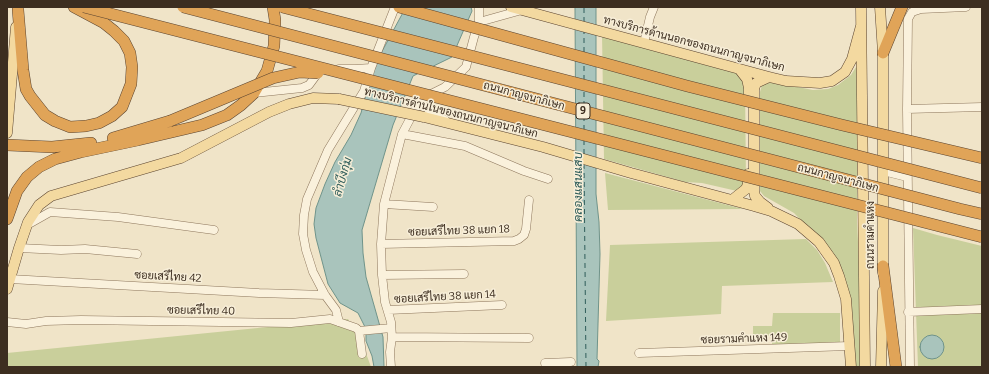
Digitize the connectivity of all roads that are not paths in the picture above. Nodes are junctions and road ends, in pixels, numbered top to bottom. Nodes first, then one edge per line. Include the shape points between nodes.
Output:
1 (74, 7) edge
2 (84, 7) edge
3 (183, 7) edge
4 (273, 7) edge
5 (282, 7) edge
6 (395, 7) edge
7 (399, 7) edge
8 (479, 7) edge
9 (511, 7) edge
10 (654, 7) edge
11 (861, 7) edge
12 (880, 7) edge
13 (902, 7) edge
14 (966, 7) edge
15 (18, 8) edge
16 (522, 10) junction
17 (479, 22) junction
18 (861, 26) junction
19 (644, 43) junction
20 (883, 53) junction
21 (371, 68) junction
22 (740, 70) junction
23 (769, 78) junction
24 (360, 79) junction
25 (254, 93) junction
26 (418, 104) junction
27 (982, 107) edge
28 (907, 109) junction
29 (452, 124) junction
30 (7, 133) edge
31 (402, 134) junction
32 (111, 139) junction
33 (7, 146) edge
34 (81, 152) junction
35 (982, 158) edge
36 (883, 170) junction
37 (907, 177) junction
38 (548, 179) dead end
39 (982, 188) edge
40 (529, 200) dead end
41 (732, 200) junction
42 (384, 204) junction
43 (433, 207) dead end
44 (771, 211) junction
45 (982, 214) edge
46 (7, 219) edge
47 (27, 225) junction
48 (214, 230) dead end
49 (982, 237) edge
50 (381, 244) junction
51 (19, 248) junction
52 (137, 254) dead end
53 (883, 266) junction
54 (464, 274) dead end
55 (382, 275) junction
56 (9, 284) edge
57 (325, 295) junction
58 (502, 305) dead end
59 (982, 308) edge
60 (388, 310) junction
61 (908, 312) junction
62 (7, 322) edge
63 (339, 322) junction
64 (361, 331) junction
65 (389, 331) junction
66 (529, 338) dead end
67 (849, 346) junction
68 (639, 353) dead end
69 (362, 354) dead end
70 (572, 362) dead end
71 (545, 363) dead end
72 (391, 367) edge
73 (851, 367) edge
74 (864, 367) edge
75 (881, 367) edge
76 (896, 367) edge
77 (910, 367) edge

1 - 15 highway via 104,23 124,41 130,53 132,67 131,84 122,107 99,123 70,127 45,114 26,89
2 - 24 highway, bridge
3 - 45 highway, ถนนกาญจนาภิเษก / 9, bridge
4 - 25 highway via 274,46 267,71
5 - 39 highway, 9, bridge
6 - 21 street
7 - 35 highway, bridge via 687,86
8 - 17 street
9 - 16 main road, ทางบริการด้านนอกของถนนกาญจนาภิเษก
10 - 19 street
11 - 18 main road, ถนนรามคำแหง
12 - 20 main road, ถนนรามคำแหง
13 - 20 highway
14 - 28 street via 921,9 912,12 908,19
15 - 30 main road
16 - 17 street
16 - 19 main road, ทางบริการด้านนอกของถนนกาญจนาภิเษก
17 - 26 street via 466,67 445,87 430,94
18 - 23 main road, ทางบริการด้านนอกของถนนกาญจนาภิเษก via 852,59 845,72 832,80 820,84
18 - 74 main road, ถนนรามคำแหง
19 - 22 main road, ทางบริการด้านนอกของถนนกาญจนาภิเษก
20 - 36 main road, ถนนรามคำแหง
21 - 25 street via 328,67 321,69 309,85 302,88
21 - 57 street via 364,91 328,150 307,199 303,234 313,272
22 - 23 main road, ทางบริการด้านนอกของถนนกาญจนาภิเษก
22 - 41 main road via 747,79 749,88 748,184 746,189
23 - 44 main road via 756,83 754,89 754,191 760,202
24 - 32 highway, bridge via 300,72 273,78 170,121
24 - 49 highway, bridge
25 - 34 highway via 227,115 202,125
26 - 29 street
26 - 31 street
27 - 28 street
28 - 37 street
29 - 41 main road, ทางบริการด้านในของถนนกาญจนาภิเษก
29 - 47 main road, ทางบริการด้านในของถนนกาญจนาภิเษก, bridge via 339,99 312,98 269,112 182,158 56,194 39,205
31 - 38 street via 465,146
31 - 42 street
32 - 33 highway via 52,147
32 - 34 highway
34 - 46 highway via 55,159 39,167 18,191
36 - 37 street
36 - 53 main road, ถนนรามคำแหง
37 - 61 street
40 - 50 street, ซอยเสรีไทย 38 แยก 18 via 524,235 514,241
41 - 44 main road, ทางบริการด้านในของถนนกาญจนาภิเษก
42 - 43 street
42 - 50 street
44 - 67 main road, ทางบริการด้านในของถนนกาญจนาภิเษก via 798,224 819,242 834,263 846,299
47 - 48 street via 50,212 118,217
47 - 51 main road, ทางบริการด้านในของถนนกาญจนาภิเษก
50 - 55 street
51 - 52 street via 85,249
51 - 56 main road, ทางบริการด้านในของถนนกาญจนาภิเษก
53 - 75 main road, ถนนรามคำแหง
53 - 76 highway
54 - 55 street
55 - 60 street
56 - 57 street, ซอยเสรีไทย 42
57 - 63 street via 336,310
58 - 60 street, ซอยเสรีไทย 38 แยก 14
59 - 61 street
60 - 65 street
61 - 77 street
62 - 63 street, ซอยเสรีไทย 40 via 26,324 81,320 291,324 330,319
63 - 64 street, ซอยเสรีไทย 40
64 - 65 street, ซอยเสรีไทย 40
64 - 69 street
65 - 66 street, ซอยเสรีไทย 40
65 - 72 street
67 - 68 street, ซอยรามคำแหง 149
67 - 73 main road, ทางบริการด้านในของถนนกาญจนาภิเษก
70 - 71 street

